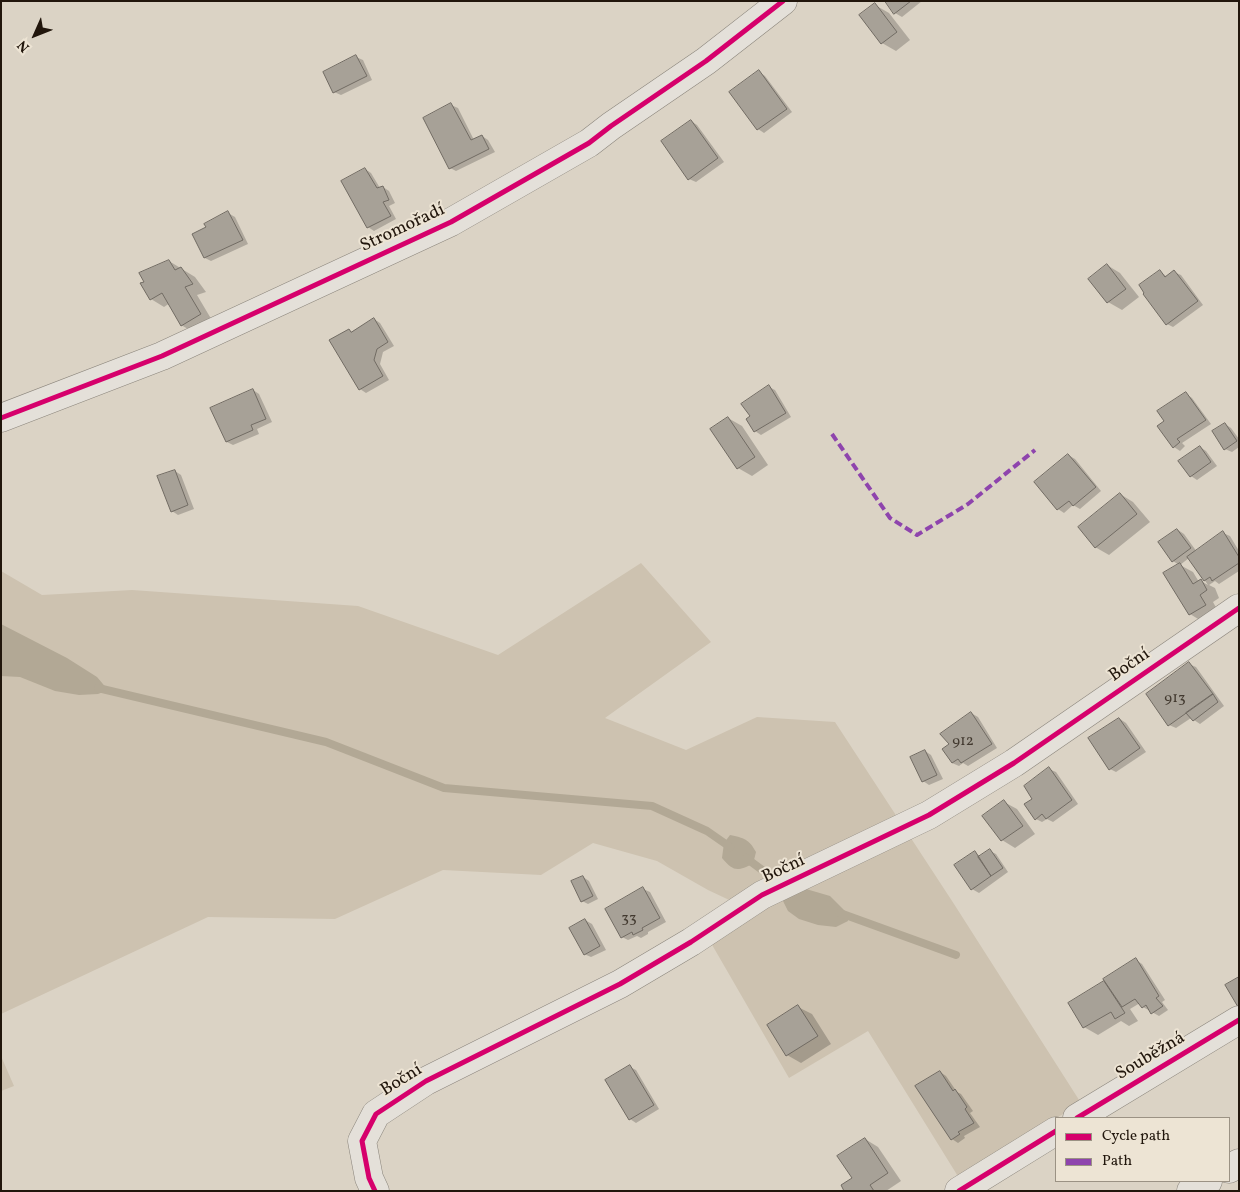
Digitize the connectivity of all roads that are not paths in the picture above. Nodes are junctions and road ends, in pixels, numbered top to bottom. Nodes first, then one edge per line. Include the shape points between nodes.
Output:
1 (782, 1) edge
2 (1, 418) edge
3 (1239, 608) edge
4 (1239, 1020) edge
5 (1079, 1117) edge
6 (1055, 1132) edge
7 (1206, 1182) edge
8 (375, 1191) edge
9 (959, 1191) edge
10 (1191, 1191) edge

1 - 2 street, Stromořadí via 706,61 588,143 451,222 162,356
3 - 8 street, Boční via 1014,763 929,815 762,895 620,984 426,1081 376,1114 362,1141 369,1178
4 - 5 street, Souběžná
6 - 9 street
7 - 10 street

